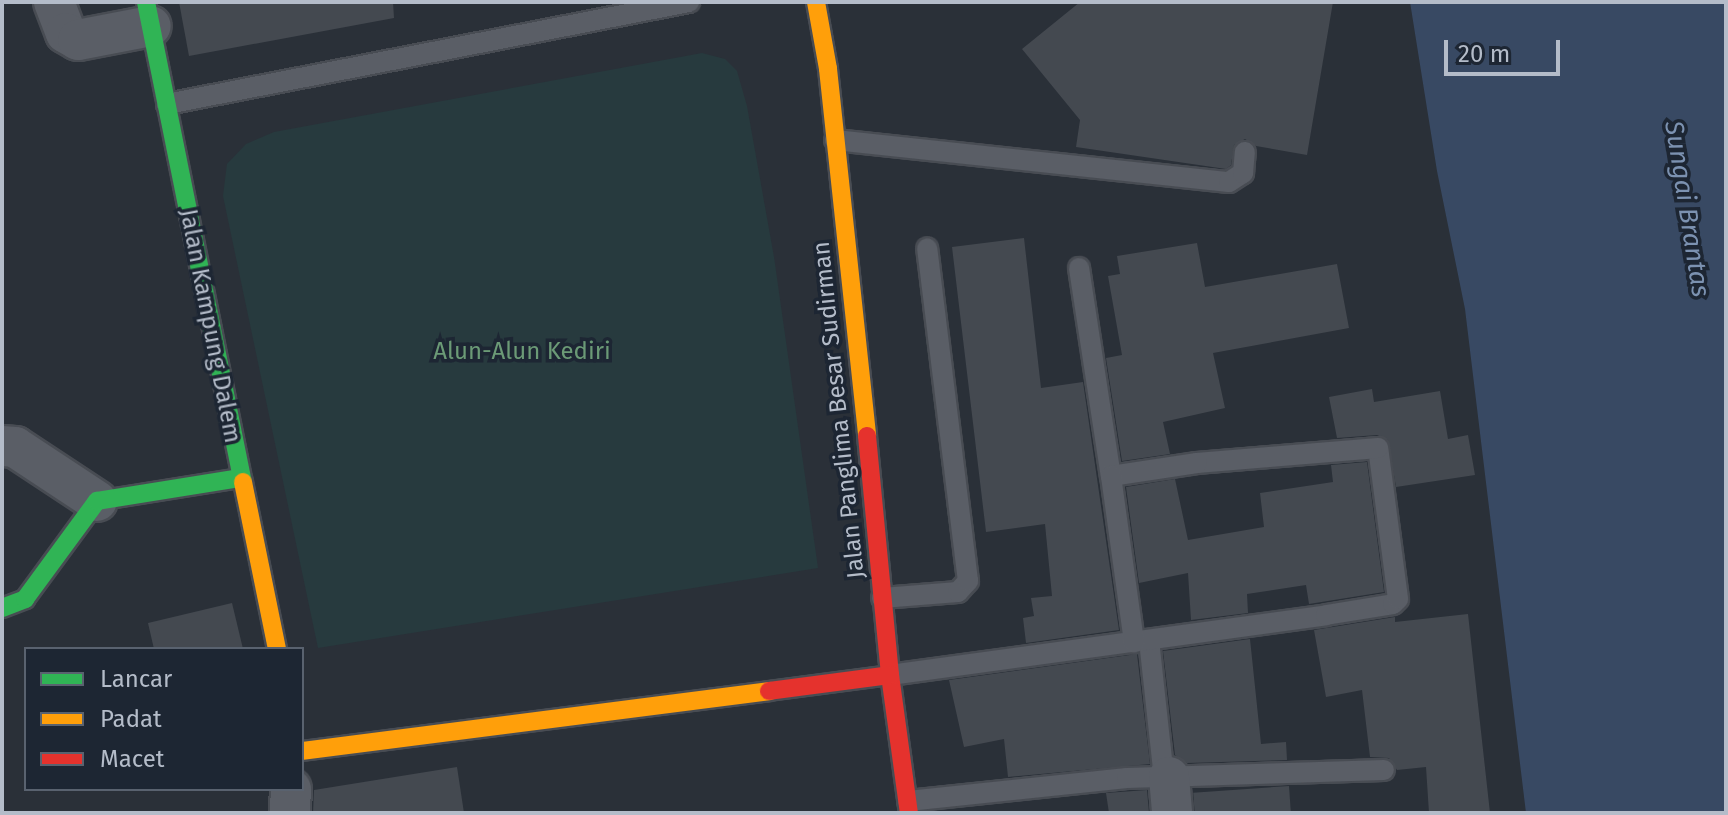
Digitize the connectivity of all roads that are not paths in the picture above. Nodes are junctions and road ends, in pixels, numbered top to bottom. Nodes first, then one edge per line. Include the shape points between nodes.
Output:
1 (54, 2) edge
2 (689, 2) edge
3 (816, 2) edge
4 (149, 14) edge
5 (167, 104) junction
6 (834, 140) junction
7 (1245, 152) dead end
8 (927, 249) dead end
9 (1079, 268) dead end
10 (2, 446) edge
11 (1111, 476) junction
12 (241, 478) junction
13 (97, 501) junction
14 (882, 598) junction
15 (2, 608) edge
16 (1141, 641) junction
17 (277, 647) edge
18 (890, 675) junction
19 (304, 751) edge
20 (1384, 770) dead end
21 (1168, 789) edge
22 (291, 791) edge
23 (908, 807) edge
24 (290, 813) edge

1 - 4 street via 66,33 78,40
2 - 5 lane
3 - 6 street, Jalan Panglima Besar Sudirman
4 - 5 street, Jalan Kampung Dalem
5 - 12 street, Jalan Kampung Dalem
6 - 7 lane via 1229,182 1243,173
6 - 14 street, Jalan Panglima Besar Sudirman
8 - 14 lane via 968,581 958,592
9 - 11 lane
10 - 13 street via 15,447
11 - 16 lane
11 - 16 lane via 1197,463 1374,447 1379,451 1396,603
12 - 13 street
12 - 17 street, Jalan Kampung Dalem
13 - 15 street via 25,599
14 - 18 street, Jalan Panglima Besar Sudirman
16 - 18 lane
16 - 21 lane
18 - 19 street
18 - 23 street, Jalan Panglima Besar Sudirman
20 - 21 lane
21 - 23 lane
22 - 24 street

